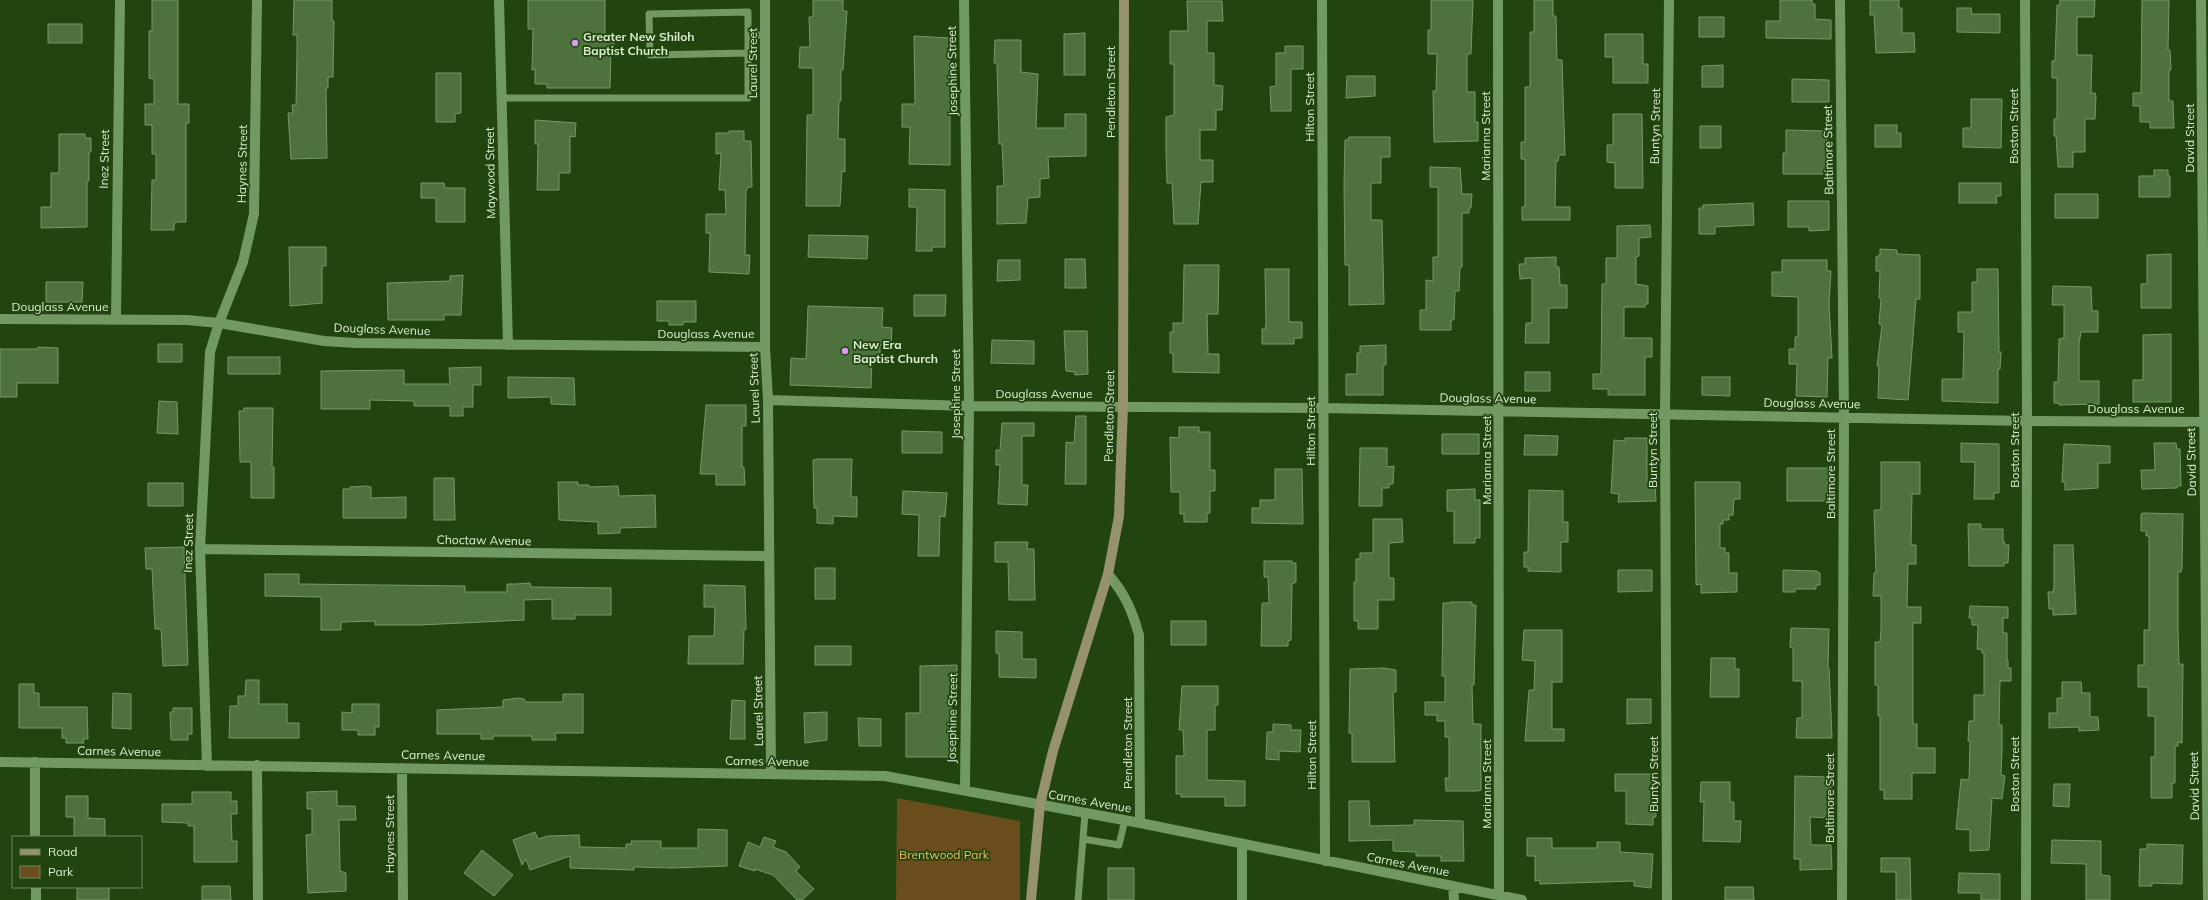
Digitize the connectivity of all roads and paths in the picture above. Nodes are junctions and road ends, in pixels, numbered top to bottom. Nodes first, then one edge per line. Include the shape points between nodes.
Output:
1 (120, 0) edge
2 (257, 0) edge
3 (499, 0) edge
4 (765, 0) edge
5 (964, 0) edge
6 (1124, 0) edge
7 (1322, 0) edge
8 (1498, 0) edge
9 (1669, 0) edge
10 (1840, 0) edge
11 (2025, 0) edge
12 (2201, 0) edge
13 (748, 35) junction
14 (765, 35) junction
15 (748, 53) junction
16 (502, 98) junction
17 (0, 318) edge
18 (116, 319) junction
19 (219, 323) junction
20 (508, 345) junction
21 (765, 347) junction
22 (768, 400) junction
23 (969, 406) junction
24 (1123, 406) junction
25 (1323, 408) junction
26 (1499, 412) junction
27 (1665, 413) junction
28 (1844, 417) junction
29 (2028, 421) junction
30 (2206, 422) edge
31 (200, 549) junction
32 (768, 556) junction
33 (1108, 574) junction
34 (0, 762) edge
35 (35, 762) junction
36 (256, 765) junction
37 (207, 766) junction
38 (402, 768) junction
39 (771, 774) junction
40 (965, 789) junction
41 (1040, 805) junction
42 (1085, 813) junction
43 (1125, 820) junction
44 (1140, 823) junction
45 (35, 836) edge
46 (1083, 839) junction
47 (1242, 845) junction
48 (1325, 861) junction
49 (1454, 886) junction
50 (36, 888) edge
51 (1499, 896) junction
52 (36, 900) edge
53 (258, 900) edge
54 (403, 900) edge
55 (1032, 900) edge
56 (1078, 900) edge
57 (1242, 900) edge
58 (1454, 900) edge
59 (1522, 900) edge
60 (1667, 900) edge
61 (1842, 900) edge
62 (2026, 900) edge
63 (2208, 900) edge

1 - 18 street, Inez Street
2 - 19 street, Haynes Street via 254,214 243,262
3 - 16 street, Maywood Street
4 - 14 street, Laurel Street
5 - 23 street, Josephine Street
6 - 24 main road, Pendleton Street
7 - 25 street, Hilton Street
8 - 26 street, Marianna Street
9 - 27 street, Buntyn Street
10 - 28 street, Baltimore Street
11 - 29 street, Boston Street
12 - 30 street, David Street
13 - 14 lane
13 - 15 lane
13 - 15 lane via 748,12 649,14 650,55
14 - 21 street, Laurel Street
15 - 16 lane via 748,98
16 - 20 street, Maywood Street
17 - 18 street, Douglass Avenue
18 - 19 street, Douglass Avenue
19 - 20 street, Douglass Avenue via 324,341
19 - 31 street, Inez Street via 210,352
20 - 21 street, Douglass Avenue
21 - 22 street, Laurel Street
22 - 23 street, Douglass Avenue
22 - 32 street, Laurel Street
23 - 24 street, Douglass Avenue
23 - 40 street, Josephine Street
24 - 25 street, Douglass Avenue
24 - 33 main road, Pendleton Street via 1119,516
25 - 26 street, Douglass Avenue
25 - 48 street, Hilton Street
26 - 27 street, Douglass Avenue
26 - 51 street, Marianna Street
27 - 28 street, Douglass Avenue
27 - 60 street, Buntyn Street
28 - 29 street, Douglass Avenue
28 - 61 street, Baltimore Street
29 - 30 street, Douglass Avenue
29 - 62 street, Boston Street
30 - 63 street, David Street
31 - 32 street, Choctaw Avenue
31 - 37 street, Inez Street
32 - 39 street, Laurel Street
33 - 41 main road via 1053,751
33 - 44 street, Pendleton Street via 1130,606 1139,635
34 - 35 street, Carnes Avenue
35 - 37 street, Carnes Avenue
35 - 45 street
36 - 37 street, Carnes Avenue
36 - 38 street, Carnes Avenue
36 - 53 street
38 - 39 street, Carnes Avenue
38 - 54 street, Haynes Street
39 - 40 street, Carnes Avenue via 885,776
40 - 41 street, Carnes Avenue
41 - 42 street, Carnes Avenue
41 - 55 main road
42 - 43 street, Carnes Avenue
42 - 46 lane
43 - 44 street, Carnes Avenue
43 - 46 lane via 1119,845
44 - 47 street, Carnes Avenue
46 - 56 lane
47 - 48 street, Carnes Avenue
47 - 57 street
48 - 49 street, Carnes Avenue
49 - 51 street, Carnes Avenue
49 - 58 street
50 - 52 street
51 - 59 street, Carnes Avenue

